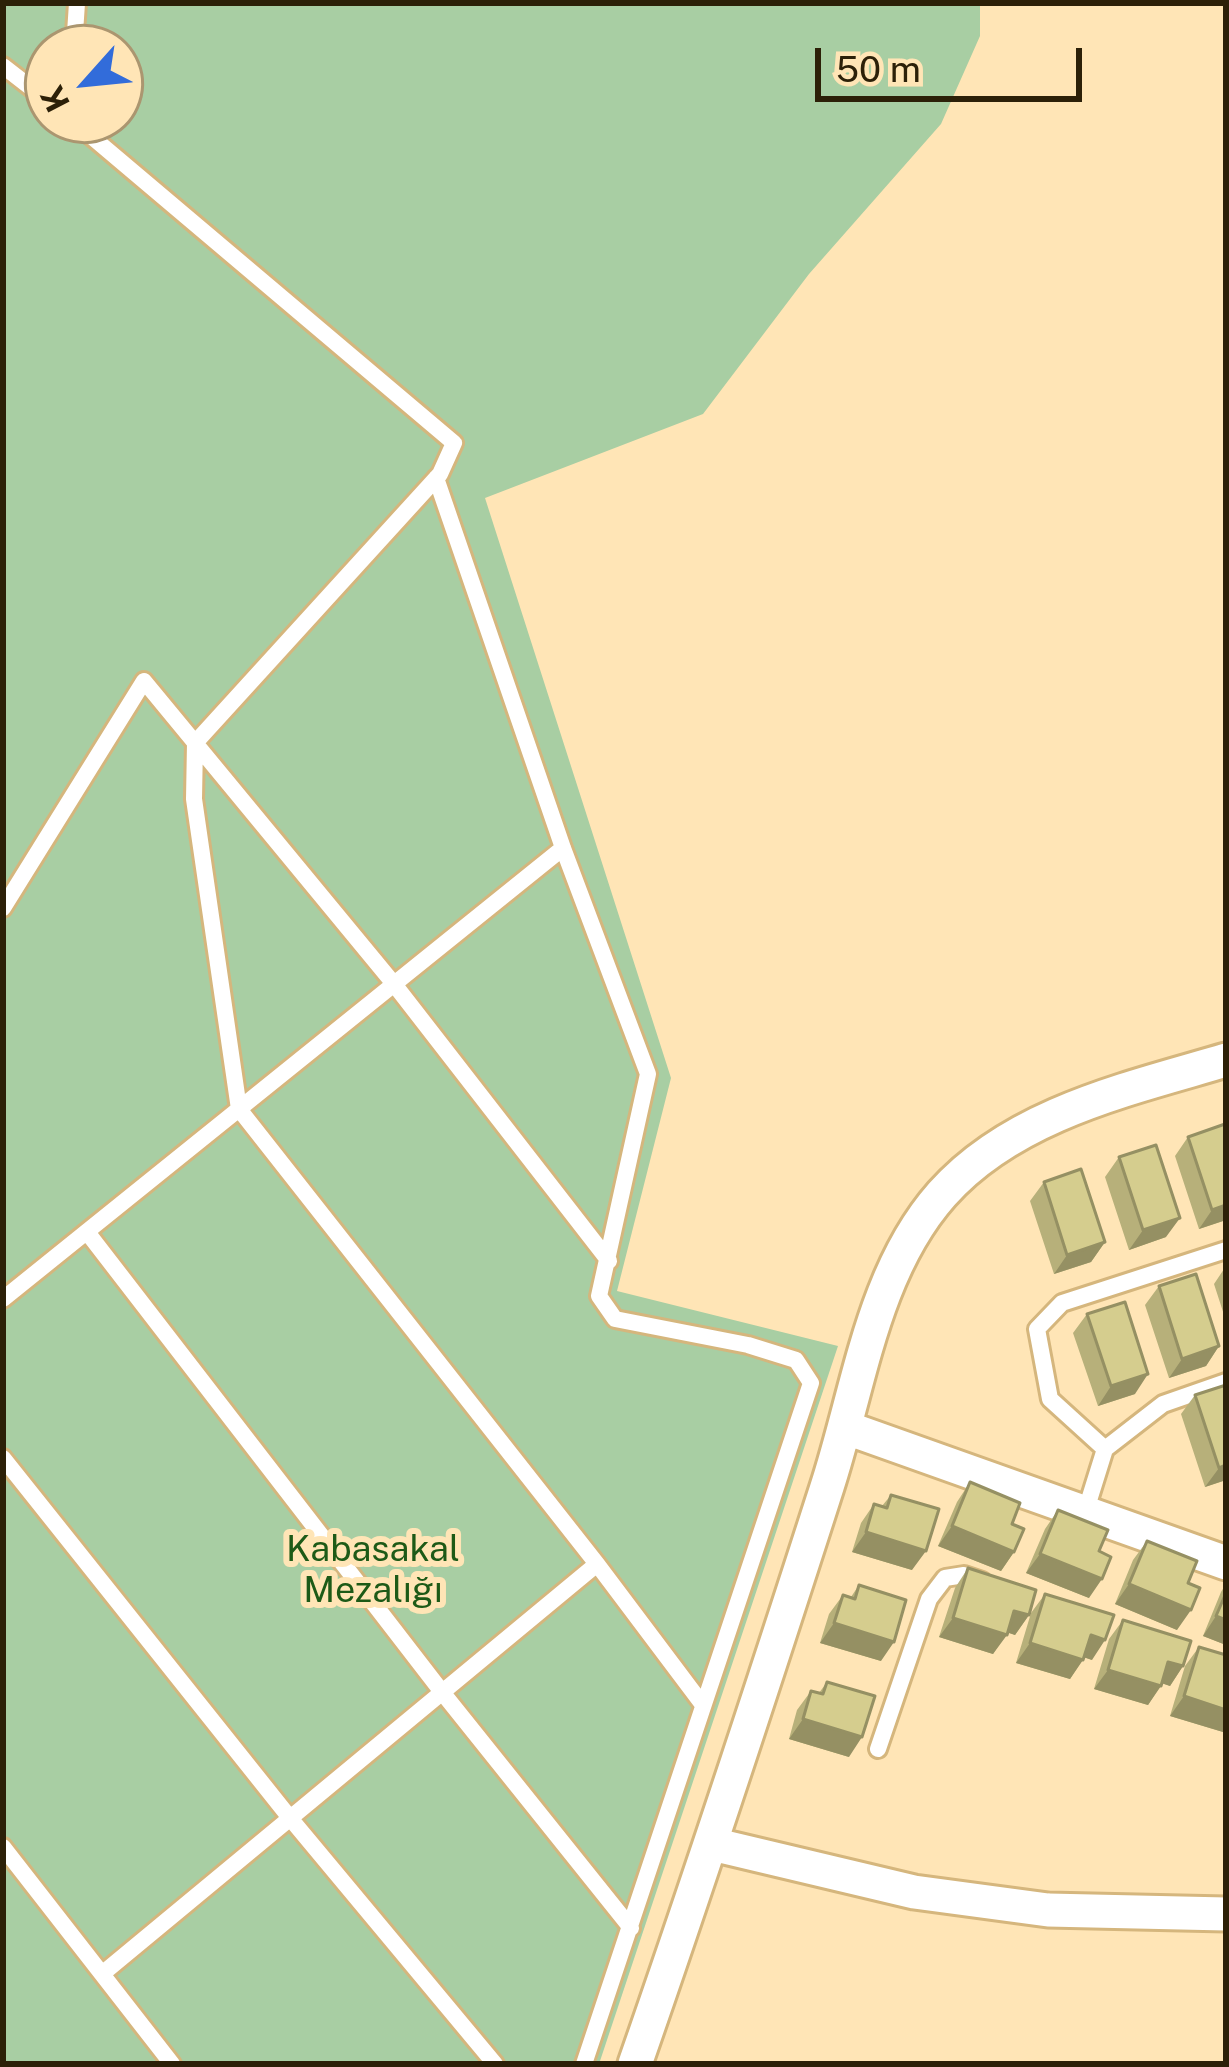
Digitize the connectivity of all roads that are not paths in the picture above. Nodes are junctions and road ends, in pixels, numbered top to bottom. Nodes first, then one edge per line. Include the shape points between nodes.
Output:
1 (100, 144) edge
2 (436, 478) junction
3 (195, 743) junction
4 (563, 848) junction
5 (6, 896) edge
6 (394, 984) junction
7 (1226, 1060) edge
8 (239, 1109) junction
9 (87, 1232) junction
10 (1226, 1250) edge
11 (609, 1261) junction
12 (3, 1299) edge
13 (1226, 1382) edge
14 (847, 1428) junction
15 (1105, 1449) junction
16 (3, 1458) edge
17 (1085, 1513) junction
18 (1226, 1563) edge
19 (597, 1564) junction
20 (1003, 1588) edge
21 (442, 1692) junction
22 (703, 1705) junction
23 (878, 1749) dead end
24 (290, 1819) junction
25 (712, 1844) junction
26 (3, 1847) edge
27 (1226, 1914) edge
28 (631, 1928) junction
29 (102, 1974) junction
30 (172, 2064) edge
31 (495, 2064) edge
32 (584, 2064) edge
33 (635, 2064) edge

1 - 2 lane via 454,443
2 - 3 lane
2 - 4 lane
3 - 5 lane via 144,681
3 - 6 lane
3 - 8 lane via 194,799
4 - 6 lane
4 - 11 lane via 648,1074
6 - 8 lane
6 - 11 lane
7 - 14 street via 1091,1100 994,1149 942,1194 889,1277
8 - 9 lane
8 - 19 lane
9 - 12 lane
9 - 21 lane
10 - 15 lane via 1062,1303 1037,1330 1050,1399
11 - 22 lane via 599,1296 614,1319 796,1360 811,1383
13 - 15 lane via 1162,1404
14 - 17 street
14 - 25 street
15 - 17 lane
16 - 24 lane
17 - 18 street
19 - 21 lane
19 - 22 lane
20 - 23 lane via 964,1575 945,1578 929,1599
21 - 24 lane
21 - 28 lane
22 - 28 lane
24 - 29 lane
24 - 31 lane
25 - 27 street via 914,1892 1048,1910
25 - 33 street
26 - 29 lane
28 - 32 lane
29 - 30 lane

